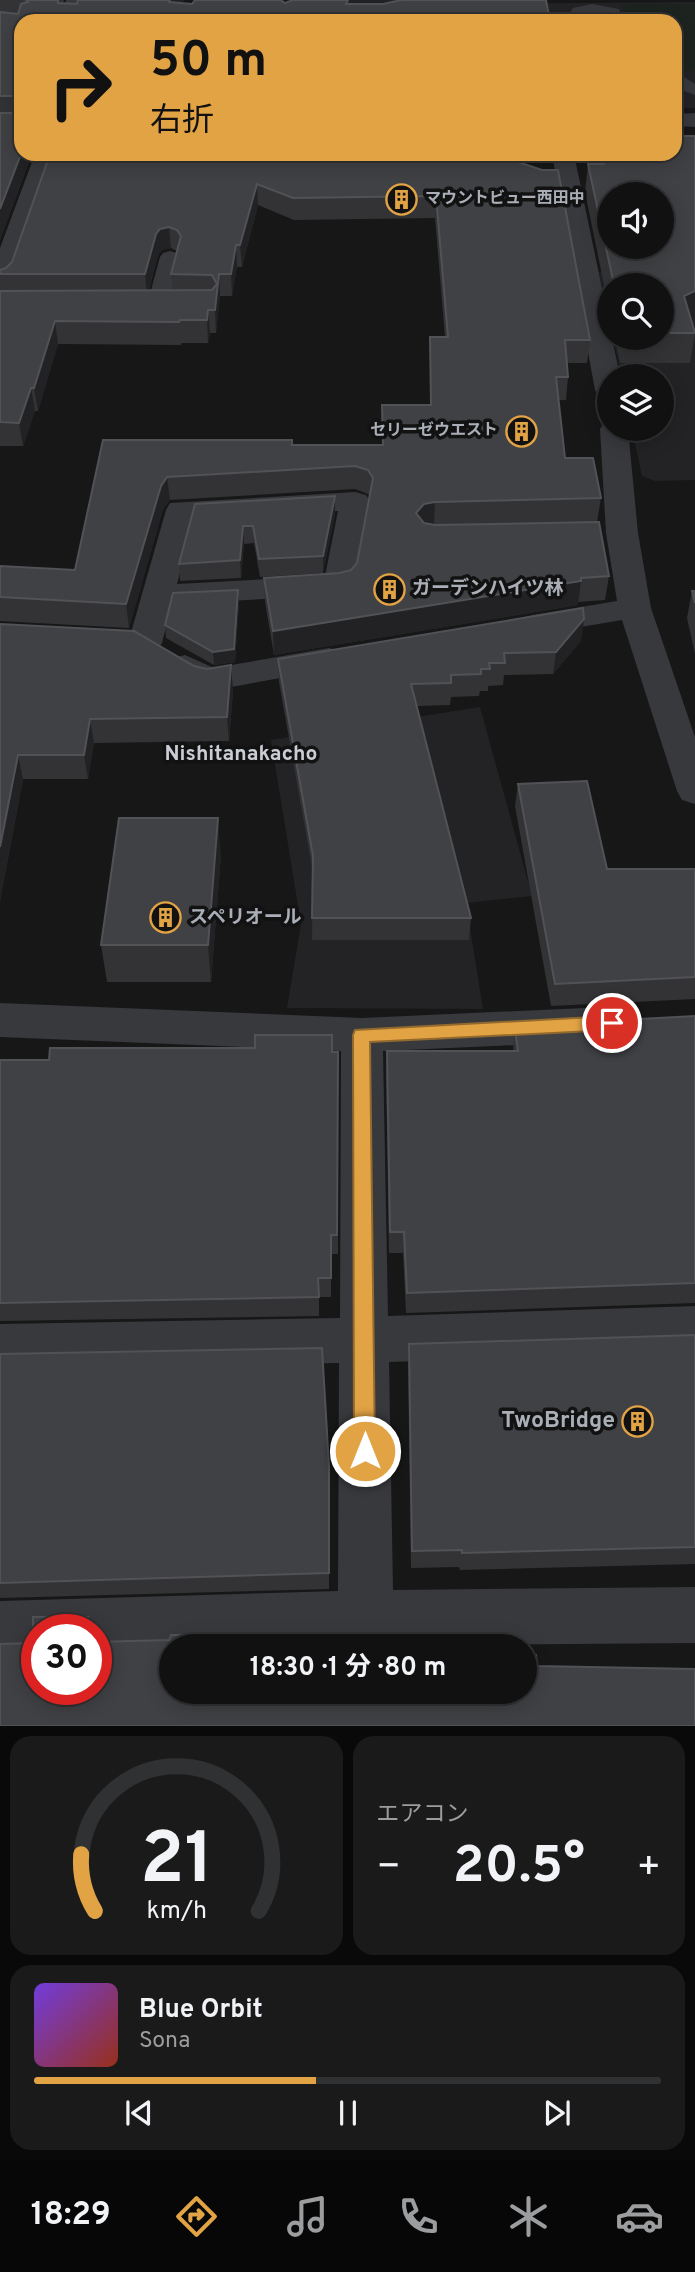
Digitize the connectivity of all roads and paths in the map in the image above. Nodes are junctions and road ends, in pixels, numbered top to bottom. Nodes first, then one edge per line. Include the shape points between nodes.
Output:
1 (579, 11) edge
2 (613, 14) edge
3 (44, 161) edge
4 (564, 161) edge
5 (170, 257) dead end
6 (0, 283) edge
7 (132, 305) edge
8 (158, 305) junction
9 (182, 305) edge
10 (604, 364) edge
11 (613, 441) edge
12 (158, 595) junction
13 (635, 608) junction
14 (498, 631) edge
15 (360, 654) edge
16 (695, 791) edge
17 (0, 1020) edge
18 (626, 1023) edge
19 (362, 1035) junction
20 (695, 1329) edge
21 (364, 1340) junction
22 (0, 1347) edge
23 (695, 1615) edge
24 (366, 1618) junction
25 (0, 1629) edge

1 - 2 lane via 607,9
3 - 6 street
4 - 10 street
5 - 8 lane
7 - 8 lane
8 - 9 lane
11 - 13 street via 608,533
12 - 12 street via 339,585 355,501 181,510
12 - 15 street via 132,643 209,680
13 - 14 street
13 - 16 street
17 - 19 street
18 - 19 street
19 - 21 street
20 - 21 street
21 - 22 street
21 - 24 street
23 - 24 street
24 - 25 street

